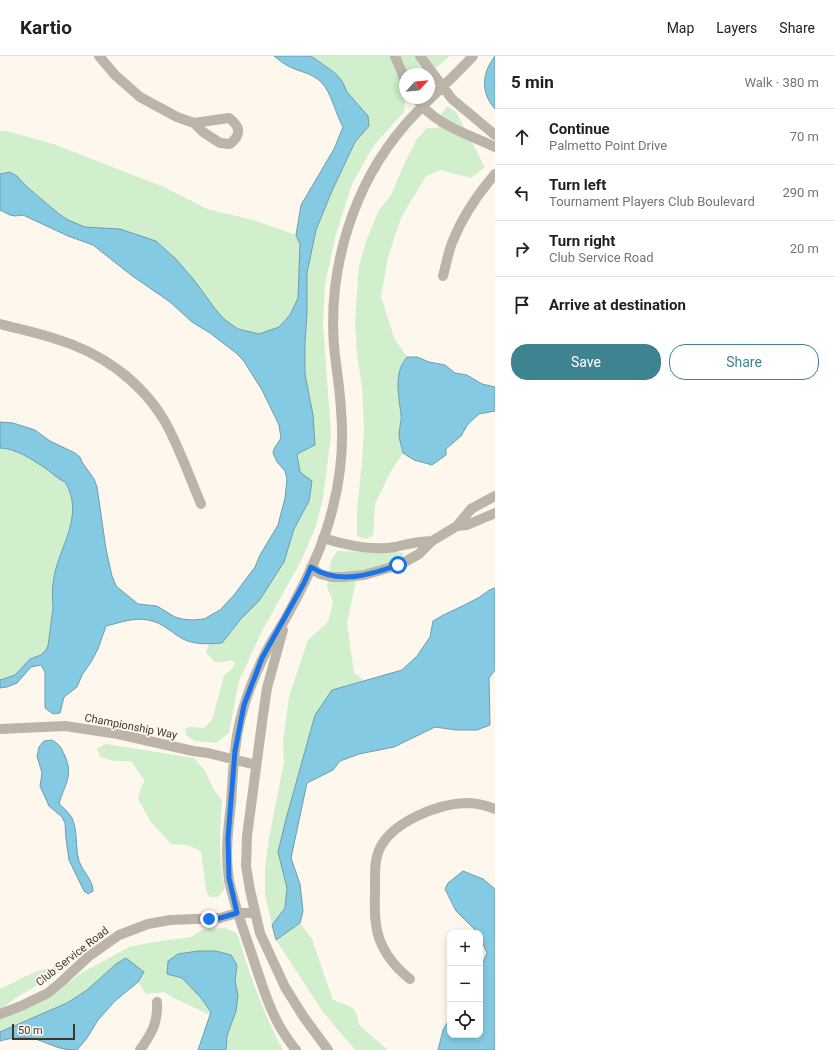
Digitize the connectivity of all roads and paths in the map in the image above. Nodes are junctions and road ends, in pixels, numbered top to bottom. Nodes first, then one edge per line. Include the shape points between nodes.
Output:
1 (98, 56) edge
2 (395, 56) edge
3 (420, 56) edge
4 (473, 56) edge
5 (400, 68) edge
6 (444, 86) junction
7 (420, 104) edge
8 (422, 107) junction
9 (194, 123) dead end
10 (495, 135) edge
11 (495, 147) edge
12 (495, 174) edge
13 (443, 276) dead end
14 (0, 324) edge
15 (495, 496) edge
16 (201, 504) dead end
17 (495, 514) edge
18 (457, 526) junction
19 (323, 538) junction
20 (432, 541) junction
21 (311, 567) junction
22 (287, 614) junction
23 (0, 729) edge
24 (235, 759) junction
25 (256, 765) junction
26 (495, 809) edge
27 (237, 913) junction
28 (255, 914) junction
29 (410, 979) dead end
30 (157, 1002) dead end
31 (0, 1014) edge
32 (322, 1048) edge
33 (140, 1050) edge
34 (296, 1050) edge

1 - 9 street via 140,97
2 - 5 street
3 - 6 street
4 - 6 street
6 - 8 street
6 - 10 street via 452,99
7 - 8 street
8 - 11 street via 449,126
8 - 19 street via 393,141 367,181 341,252 333,319 342,410 341,461 333,508
12 - 13 street via 462,220
14 - 16 street via 72,344 105,361 138,386 152,402 174,439
15 - 18 street via 471,510
17 - 18 street via 467,525
18 - 20 street
19 - 20 street via 349,546 383,548
19 - 21 street
20 - 21 street via 419,554 398,565 369,574 332,577 320,574
21 - 22 street
22 - 24 street via 262,658 244,705
22 - 25 street via 267,688
23 - 24 street, Championship Way via 65,726
24 - 25 street, Championship Way
24 - 27 street via 228,838 229,878
25 - 28 street via 246,866
26 - 29 street via 465,803 427,812 397,830 382,845 377,855 377,934 394,965
27 - 28 street, Club Service Road
27 - 31 street, Club Service Road via 220,918 170,920 148,924 119,935 88,956 48,993
27 - 34 street via 267,998 282,1031
28 - 32 street via 260,933 285,987
30 - 33 street via 154,1028

